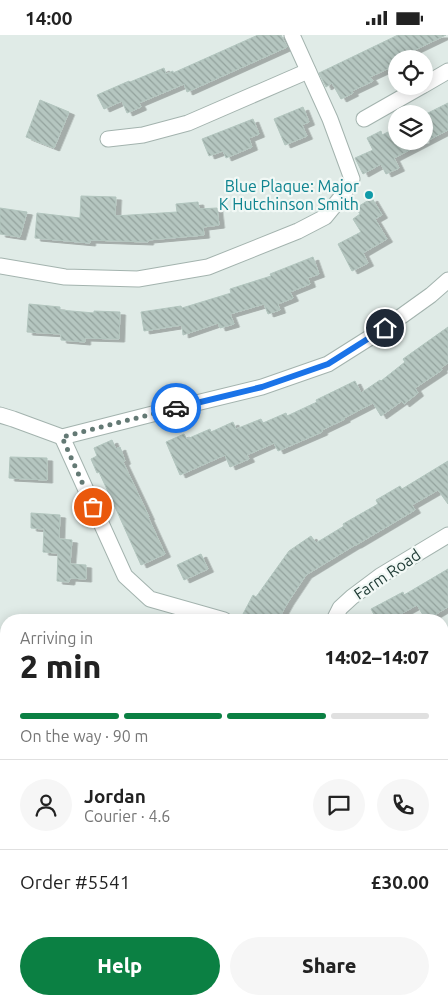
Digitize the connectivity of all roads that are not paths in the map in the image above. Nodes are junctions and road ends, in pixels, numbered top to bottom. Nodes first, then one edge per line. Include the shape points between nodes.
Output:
1 (292, 35) edge
2 (308, 71) junction
3 (448, 71) edge
4 (433, 80) edge
5 (407, 95) edge
6 (364, 119) dead end
7 (108, 139) dead end
8 (0, 266) edge
9 (448, 280) edge
10 (0, 415) edge
11 (62, 437) junction
12 (448, 535) edge
13 (199, 614) edge
14 (337, 614) edge

1 - 2 street
2 - 7 street via 188,123 143,135
2 - 8 street via 352,179 325,217 208,267 138,279 65,277
3 - 4 street
5 - 6 street
9 - 11 street via 385,328 328,364 262,387
10 - 11 street
11 - 13 street via 124,576 150,599
12 - 14 street, Farm Road via 380,576 352,597

